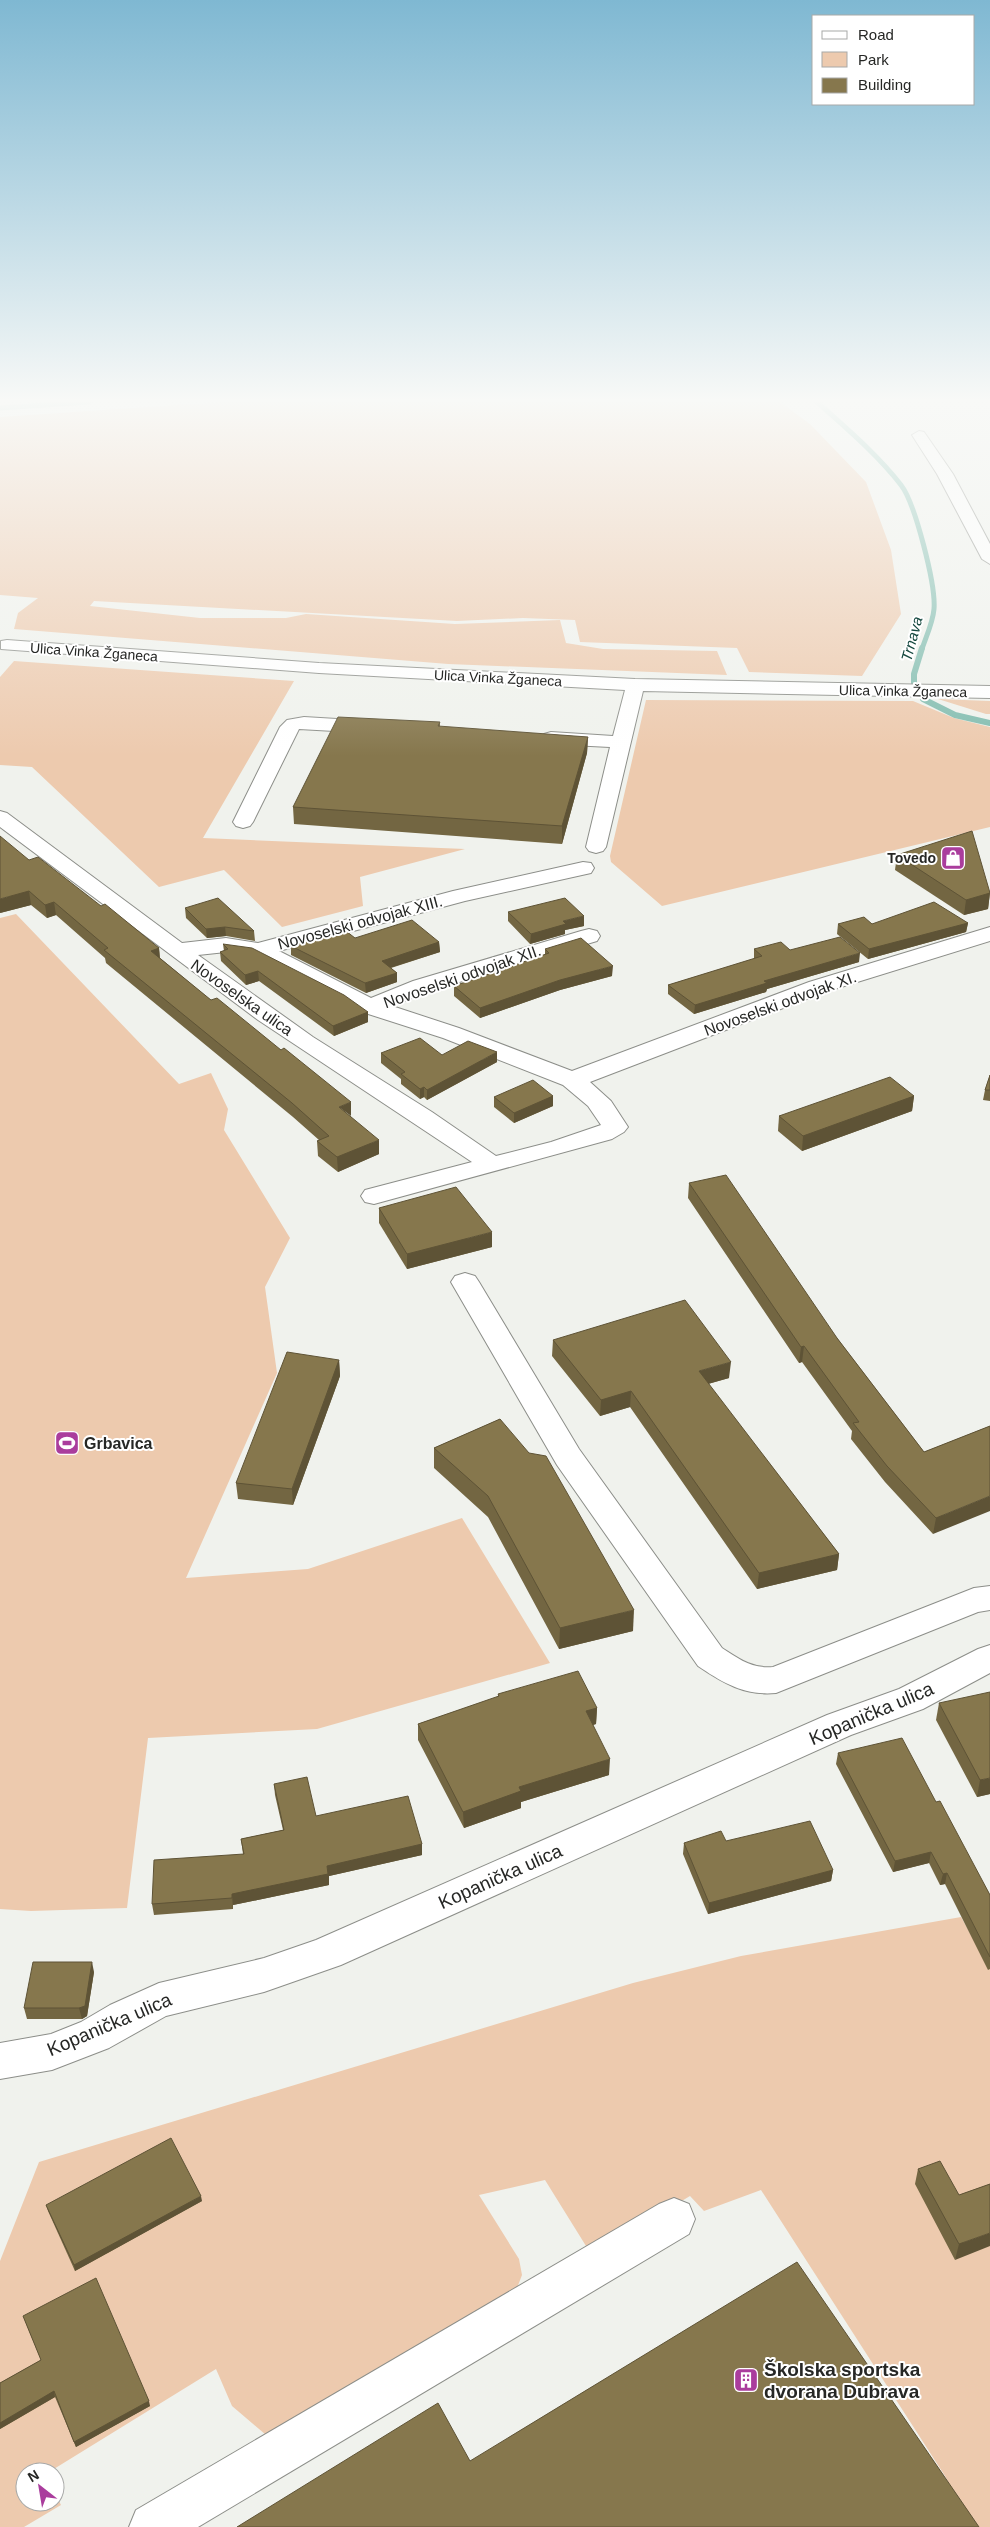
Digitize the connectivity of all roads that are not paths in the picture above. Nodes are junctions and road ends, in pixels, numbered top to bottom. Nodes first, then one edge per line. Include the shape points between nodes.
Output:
1 (969, 520) edge
2 (990, 559) edge
3 (2, 644) edge
4 (636, 685) junction
5 (990, 692) edge
6 (384, 728) edge
7 (532, 737) edge
8 (622, 742) junction
9 (0, 817) edge
10 (243, 822) dead end
11 (596, 847) dead end
12 (583, 868) dead end
13 (990, 934) edge
14 (589, 936) dead end
15 (176, 950) junction
16 (258, 950) junction
17 (370, 1007) junction
18 (572, 1080) junction
19 (492, 1165) junction
20 (374, 1196) dead end
21 (465, 1282) dead end
22 (990, 1598) edge
23 (990, 1658) edge
24 (0, 2061) edge
25 (674, 2219) dead end
26 (153, 2527) edge

1 - 2 street
3 - 4 street, Ulica Vinka Žganeca via 329,669
4 - 5 street, Ulica Vinka Žganeca
4 - 8 street
6 - 10 street via 294,724
7 - 8 street
8 - 11 street
9 - 15 street, Novoselska ulica
12 - 16 street, Novoselski odvojak XIII. via 409,908
13 - 18 street, Novoselski odvojak XI. via 817,987
14 - 17 street, Novoselski odvojak XII. via 421,986
15 - 16 street via 226,945
15 - 19 street, Novoselska ulica via 306,1042 458,1139
16 - 17 street, Novoselski odvojak XIII.
17 - 18 street, Novoselski odvojak XII. via 451,1033
18 - 19 street via 607,1111 614,1127 603,1134
19 - 20 street
21 - 22 street via 574,1465 710,1658 740,1677 758,1682 776,1680 974,1600
23 - 24 street, Kopanička ulica via 911,1698 839,1725 327,1953 264,1975 159,2000 95,2034 52,2052
25 - 26 street

